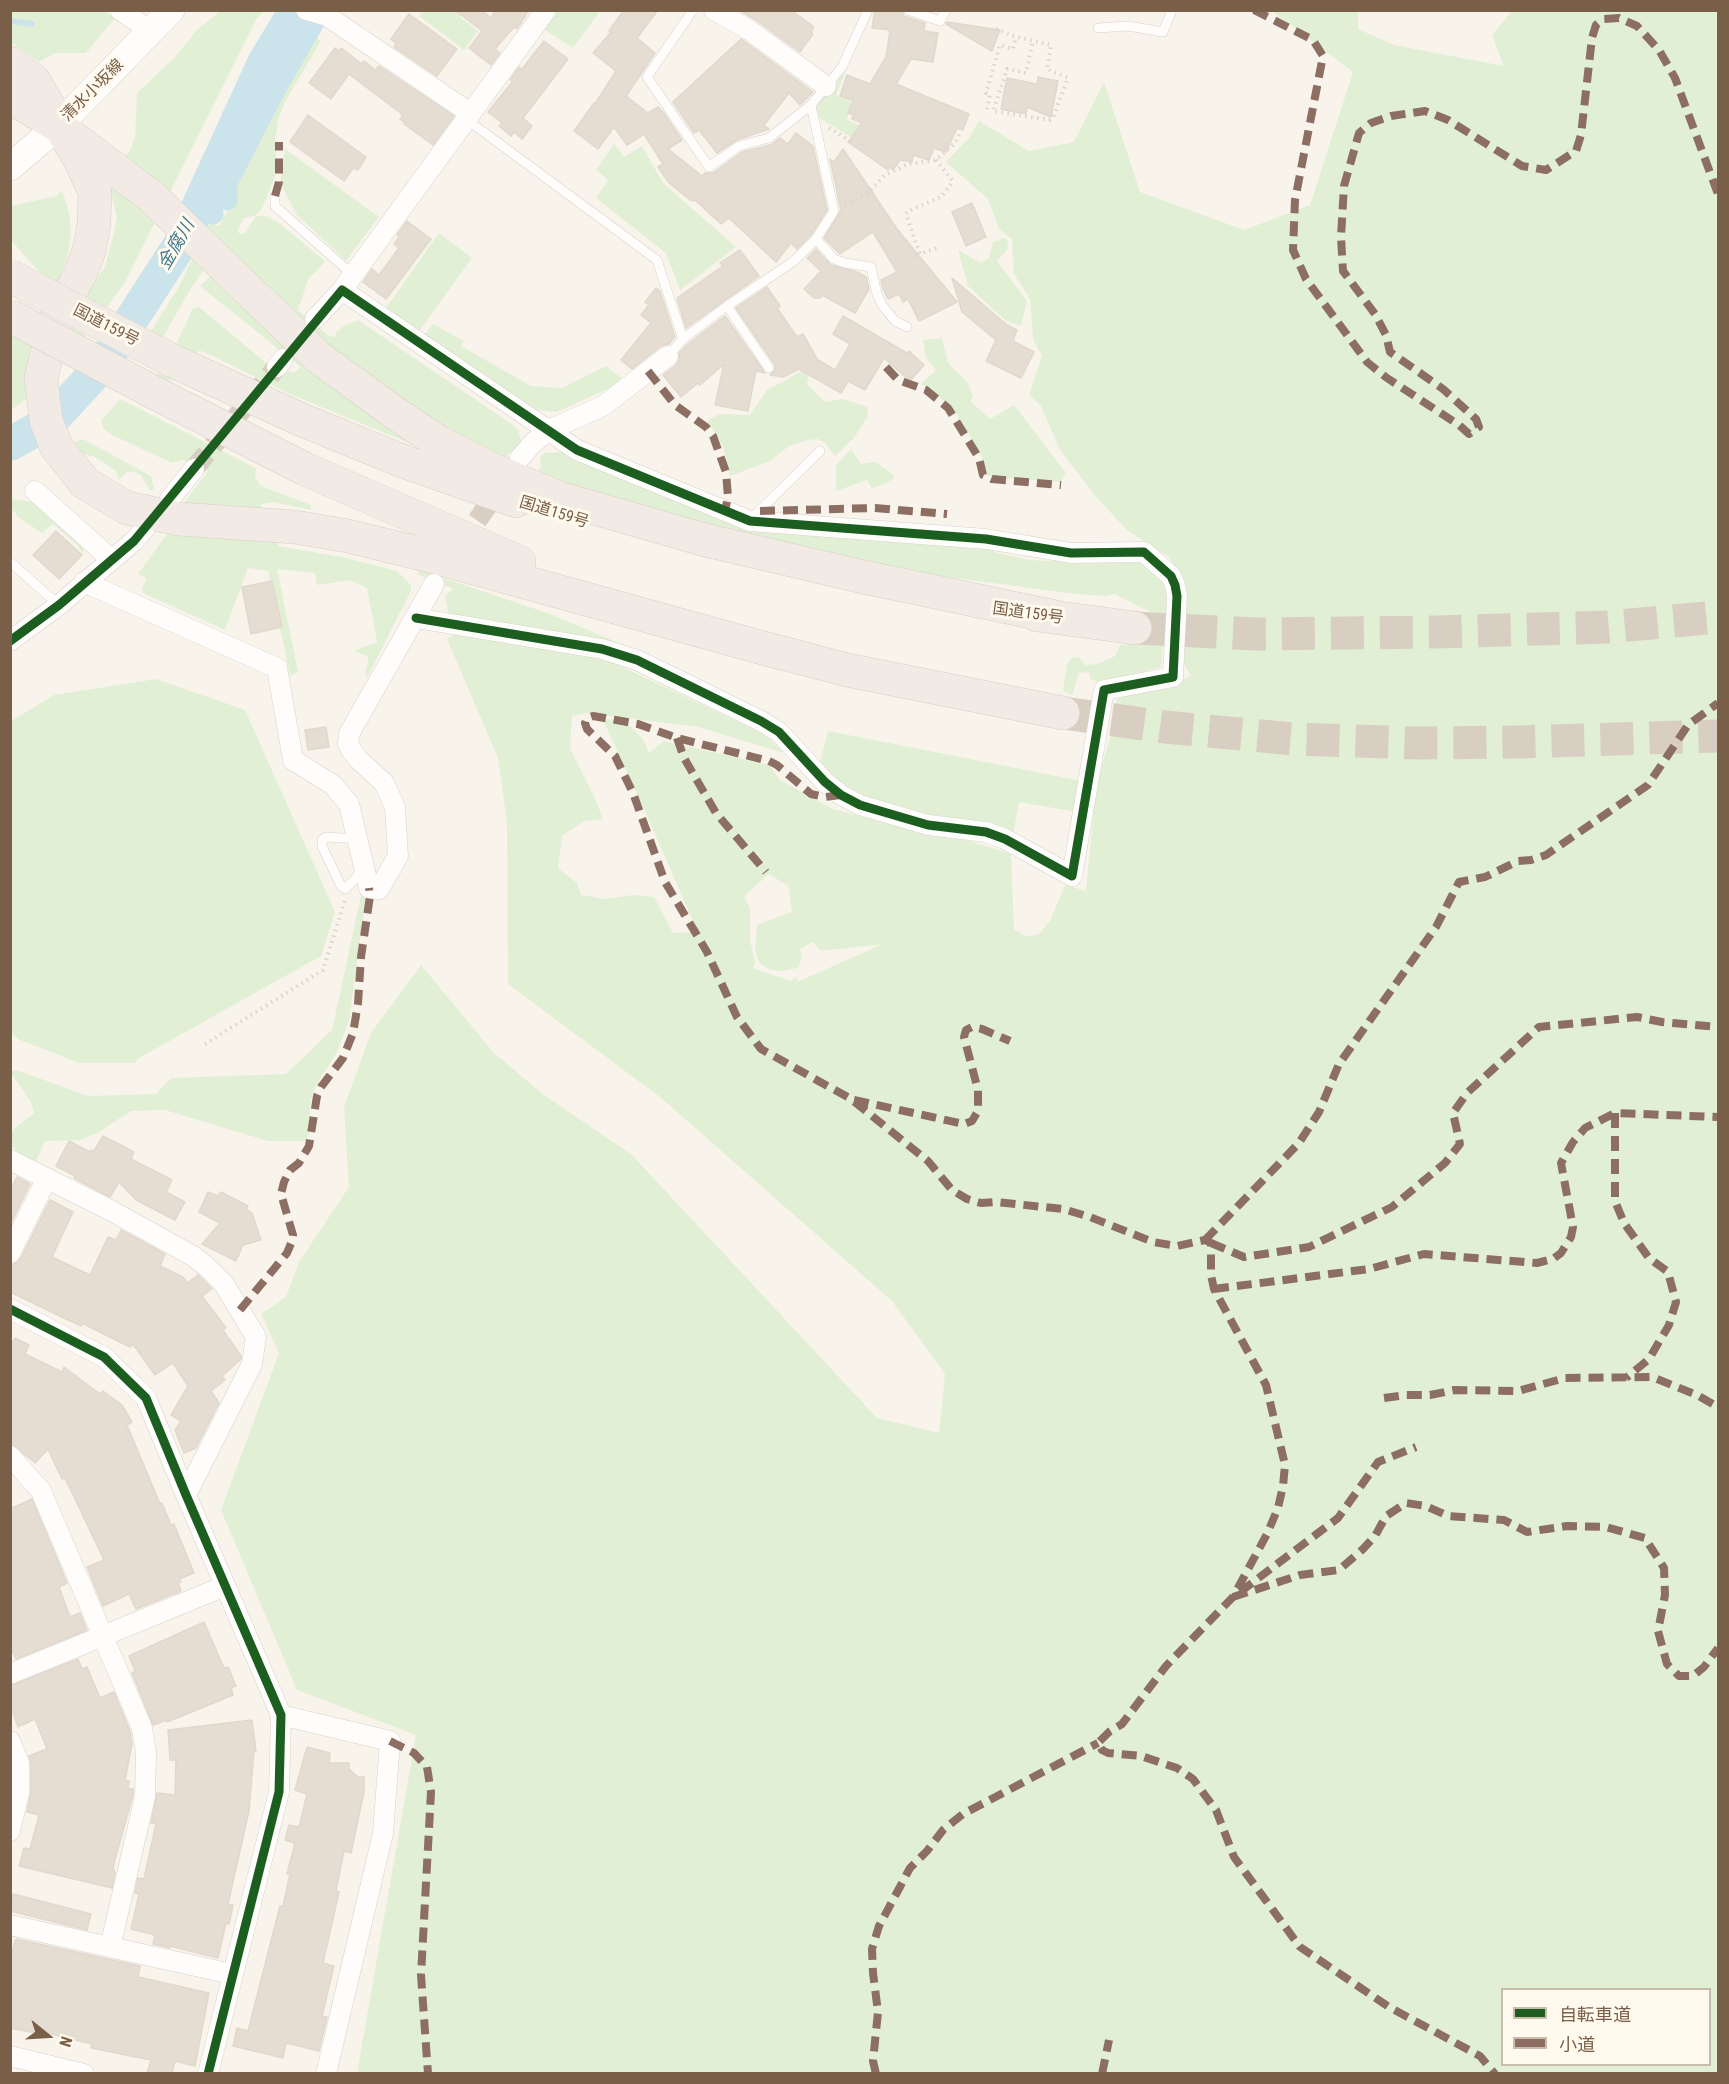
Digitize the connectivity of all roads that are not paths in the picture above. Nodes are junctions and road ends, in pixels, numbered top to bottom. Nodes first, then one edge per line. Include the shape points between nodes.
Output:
1 (120, 10) edge
2 (171, 10) edge
3 (306, 10) edge
4 (546, 10) edge
5 (693, 10) edge
6 (714, 10) edge
7 (868, 10) edge
8 (908, 10) edge
9 (946, 10) edge
10 (1172, 10) edge
11 (1098, 28) dead end
12 (151, 31) junction
13 (10, 63) edge
14 (826, 86) junction
15 (10, 97) edge
16 (811, 105) junction
17 (468, 116) junction
18 (58, 126) junction
19 (10, 167) edge
20 (275, 196) dead end
21 (816, 239) junction
22 (10, 276) edge
23 (347, 282) junction
24 (728, 306) junction
25 (10, 316) edge
26 (315, 319) dead end
27 (907, 327) dead end
28 (683, 339) junction
29 (668, 356) joint
30 (769, 368) dead end
31 (549, 429) junction
32 (820, 451) dead end
33 (520, 458) dead end
34 (194, 469) tunnel mouth
35 (35, 491) dead end
36 (170, 499) dead end
37 (750, 521) junction
38 (146, 527) dead end
39 (111, 559) junction
40 (10, 562) edge
41 (84, 582) junction
42 (434, 584) dead end
43 (59, 605) junction
44 (416, 618) junction
45 (1060, 618) junction
46 (1135, 628) tunnel mouth
47 (10, 641) edge
48 (781, 653) junction
49 (1063, 713) tunnel mouth
50 (357, 839) junction
51 (364, 865) junction
52 (10, 1160) edge
53 (47, 1178) junction
54 (10, 1253) edge
55 (10, 1309) edge
56 (10, 1456) edge
57 (186, 1495) junction
58 (225, 1586) junction
59 (103, 1637) junction
60 (10, 1674) edge
61 (281, 1715) junction
62 (10, 1741) edge
63 (10, 1831) edge
64 (10, 1925) edge
65 (110, 1947) junction
66 (232, 1974) junction
67 (10, 2056) edge
68 (84, 2073) edge
69 (208, 2073) edge
70 (326, 2073) edge

1 - 12 street
2 - 12 main road, 清水小坂線
3 - 17 street via 327,16
4 - 17 street
5 - 16 lane via 647,77 709,166 739,146 769,138
6 - 14 street via 749,30
7 - 14 lane via 842,67
8 - 9 lane via 940,21
10 - 11 lane via 1163,32 1128,26
12 - 18 main road, 清水小坂線
13 - 18 highway via 34,81
14 - 16 lane
15 - 18 highway
16 - 21 lane via 834,211
17 - 23 street
17 - 28 lane via 657,260
18 - 19 main road, 清水小坂線
18 - 45 highway via 152,197 318,357 437,441 487,467 559,498 705,540
18 - 48 highway via 95,192 94,224 80,274 55,321 41,378 46,420 56,446 85,483 127,508 179,519 295,527 348,536
20 - 23 lane via 276,206
21 - 24 lane via 794,261
21 - 27 lane via 834,259 871,267 882,305 895,321
22 - 45 highway, 国道159号, bridge via 171,360 302,420 405,462 583,523 853,588
23 - 26 street
23 - 31 street
24 - 28 lane
24 - 30 lane
25 - 48 highway, bridge via 305,468 506,557 655,613
28 - 29 lane
29 - 31 street via 603,406
31 - 33 street
31 - 37 street via 577,450
32 - 37 lane
34 - 36 street
35 - 39 street
37 - 44 street via 986,538 1071,553 1144,552 1171,576 1178,596 1173,677 1104,690 1072,876 986,832 928,825 860,805 825,782 779,732 637,660 602,649
38 - 39 street
39 - 41 street
40 - 43 lane
41 - 43 street
41 - 50 street via 277,668 293,760 333,785 349,804
42 - 44 street
43 - 47 street
44 - 51 street via 349,734 351,750 384,783 395,807 398,856 379,889 369,888
45 - 46 highway, 国道159号
48 - 49 highway
50 - 51 street
50 - 51 lane via 326,837 322,846 345,889
52 - 53 street
53 - 54 street
53 - 57 street via 193,1256 224,1284 256,1337 252,1365
55 - 57 street via 104,1357 146,1398
56 - 59 street via 41,1491
57 - 58 street
58 - 59 street
58 - 61 street
59 - 60 street
59 - 65 street via 142,1728 146,1752 145,1797
61 - 66 street via 279,1792
61 - 70 street via 390,1741 382,1833
62 - 63 street via 19,1763 19,1793
64 - 65 street
65 - 66 street
66 - 69 street
67 - 68 street

